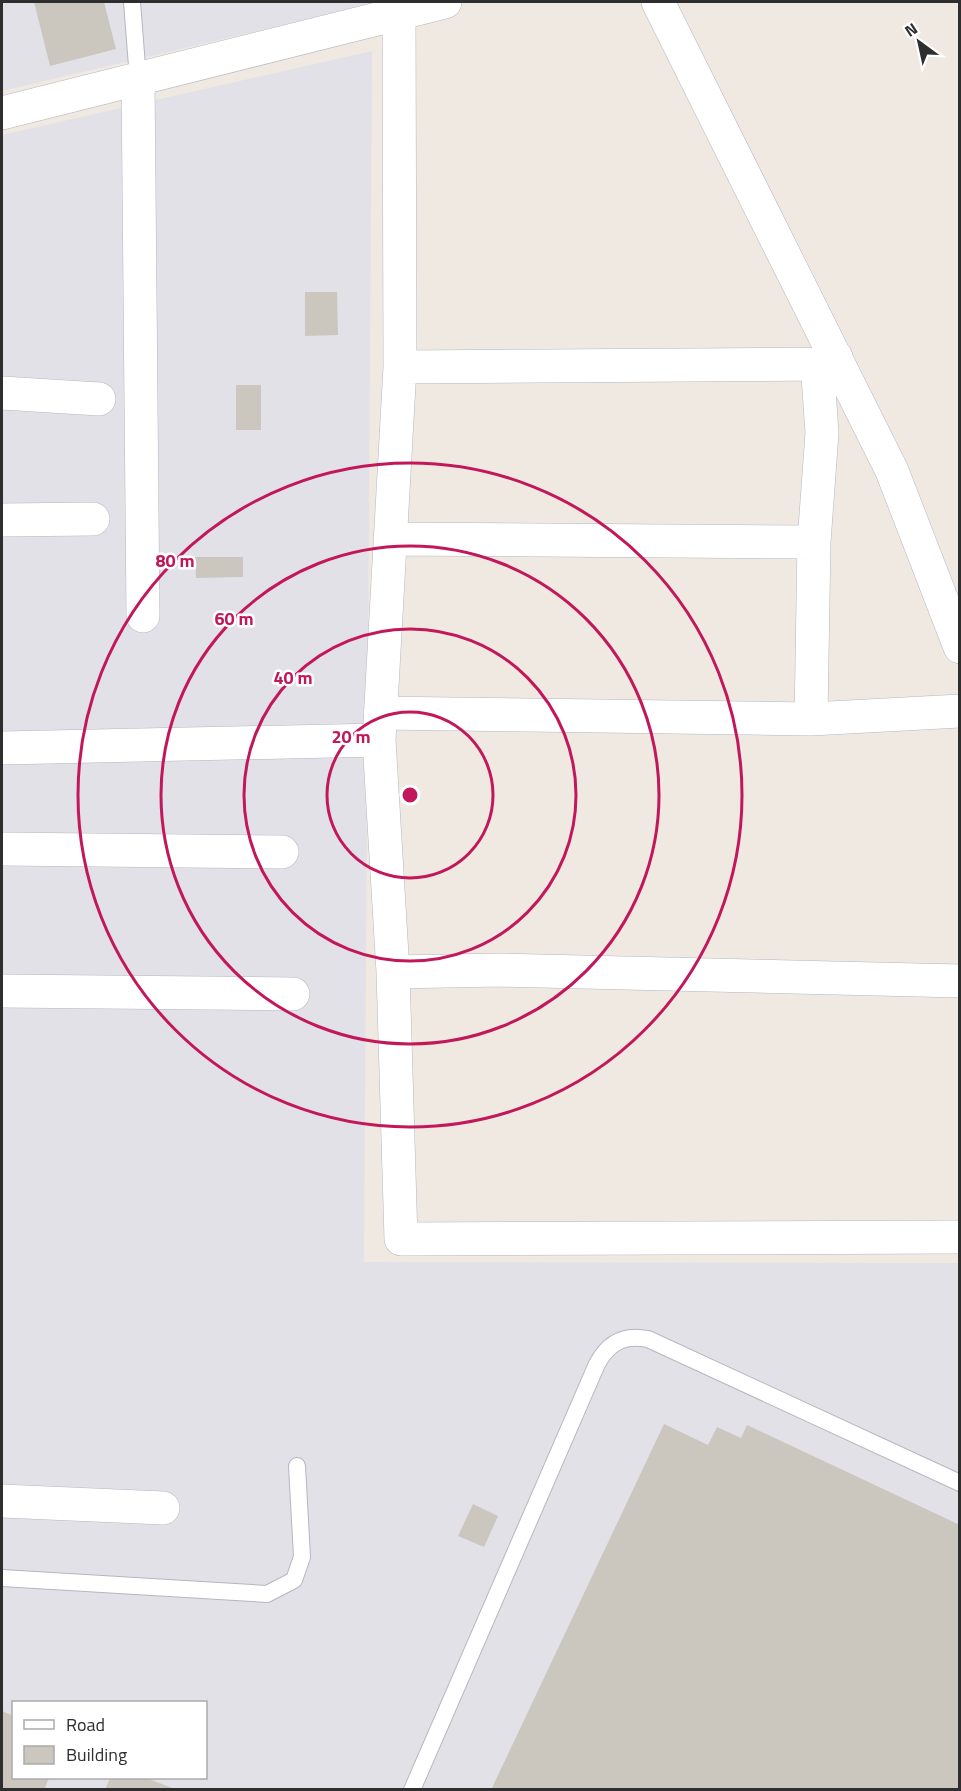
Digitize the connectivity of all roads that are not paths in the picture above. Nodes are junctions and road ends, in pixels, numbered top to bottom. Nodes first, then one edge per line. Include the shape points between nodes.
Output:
1 (132, 2) edge
2 (445, 2) edge
3 (658, 2) edge
4 (399, 13) junction
5 (138, 79) junction
6 (2, 113) edge
7 (828, 360) junction
8 (400, 367) junction
9 (2, 393) edge
10 (99, 399) dead end
11 (93, 519) dead end
12 (2, 520) edge
13 (390, 539) junction
14 (814, 542) junction
15 (143, 616) dead end
16 (960, 647) edge
17 (960, 711) edge
18 (811, 719) junction
19 (380, 727) junction
20 (2, 748) edge
21 (2, 849) edge
22 (282, 852) dead end
23 (393, 972) junction
24 (960, 981) edge
25 (2, 991) edge
26 (293, 994) dead end
27 (960, 1237) edge
28 (297, 1466) dead end
29 (960, 1483) edge
30 (2, 1501) edge
31 (164, 1508) dead end
32 (2, 1578) edge
33 (412, 1790) edge

1 - 5 lane
2 - 4 street
3 - 7 street
4 - 5 street
4 - 8 street
5 - 6 street
5 - 15 street
7 - 8 street
7 - 14 street via 818,376 822,433
7 - 16 street via 892,471
8 - 13 street
9 - 10 street
11 - 12 street
13 - 14 street
13 - 19 street
14 - 18 street
17 - 18 street
18 - 19 street
19 - 20 street
19 - 23 street
21 - 22 street
23 - 24 street via 502,970
23 - 27 street via 401,1239
25 - 26 street
28 - 32 lane via 302,1557 294,1580 267,1594
29 - 33 lane via 648,1339 618,1340 607,1348 597,1364
30 - 31 street

